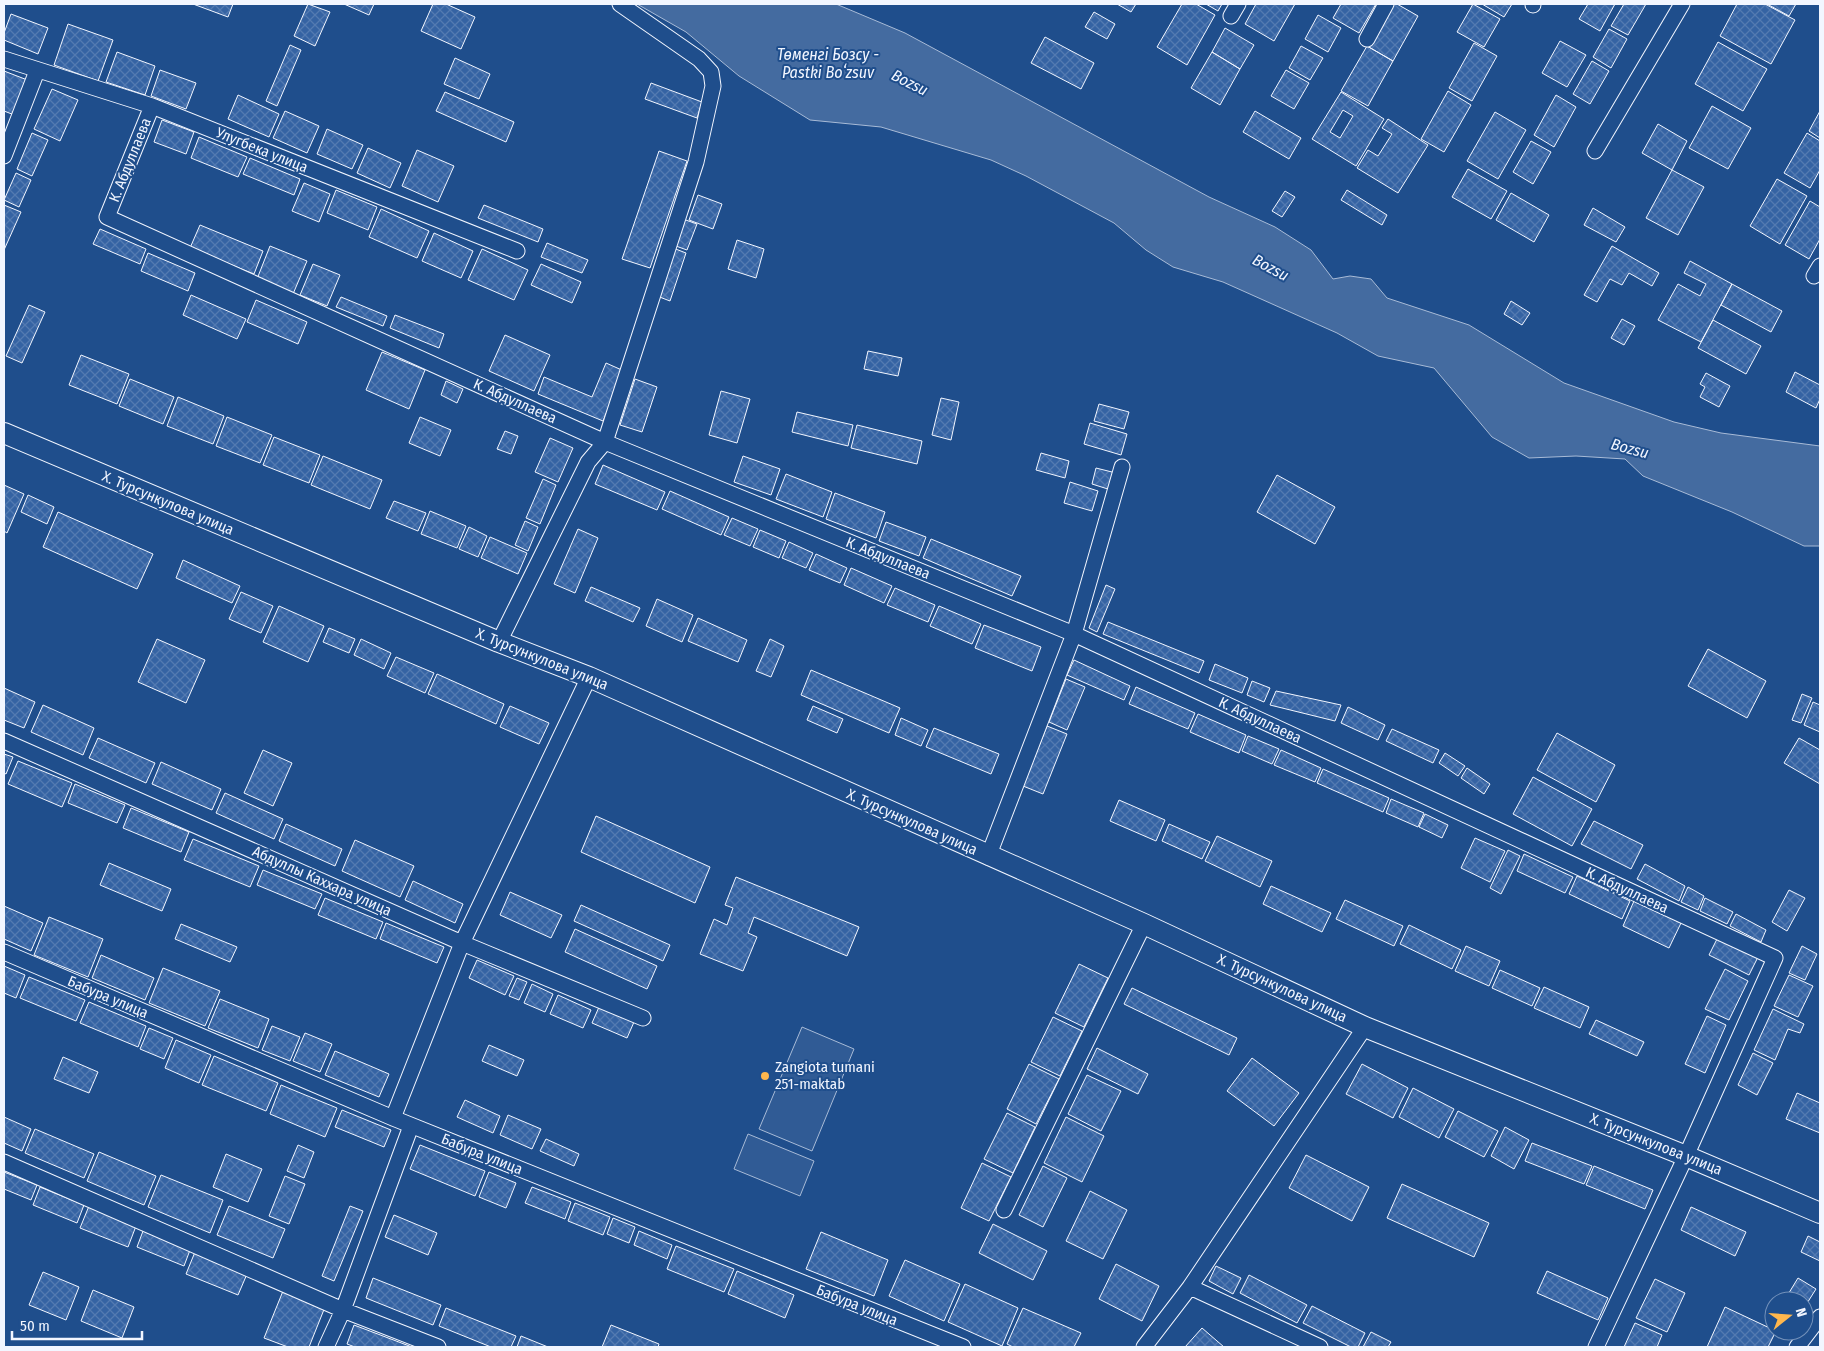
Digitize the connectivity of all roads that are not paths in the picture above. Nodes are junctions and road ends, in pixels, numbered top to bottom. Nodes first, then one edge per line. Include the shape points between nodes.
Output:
1 (620, 4) edge
2 (1386, 4) edge
3 (1682, 4) edge
4 (1367, 39) dead end
5 (4, 59) edge
6 (37, 70) junction
7 (152, 106) junction
8 (1595, 151) dead end
9 (4, 156) edge
10 (517, 251) dead end
11 (4, 433) edge
12 (606, 442) junction
13 (1122, 468) dead end
14 (1074, 634) junction
15 (500, 642) junction
16 (589, 677) junction
17 (4, 741) edge
18 (988, 856) junction
19 (1144, 924) junction
20 (462, 943) junction
21 (4, 952) edge
22 (643, 1018) dead end
23 (1365, 1026) junction
24 (393, 1118) junction
25 (411, 1126) junction
26 (1686, 1156) junction
27 (4, 1162) edge
28 (1004, 1210) dead end
29 (1820, 1213) edge
30 (1190, 1287) junction
31 (343, 1310) junction
32 (1820, 1317) edge
33 (326, 1347) edge
34 (438, 1347) edge
35 (963, 1347) edge
36 (1144, 1347) edge
37 (1320, 1347) edge
38 (1596, 1347) edge
39 (1796, 1347) edge

1 - 12 street via 699,59 711,72 713,86 696,162
2 - 4 street
3 - 8 street
5 - 6 street, Улугбека улица
6 - 7 street, Улугбека улица
6 - 9 street
7 - 10 street, Улугбека улица
7 - 12 street, К. Абдуллаева via 107,217
11 - 15 street, Х. Турсункулова улица
12 - 14 street, К. Абдуллаева
12 - 15 street via 588,462
13 - 14 street
14 - 18 street
14 - 26 street, К. Абдуллаева via 1775,958
15 - 16 street, Х. Турсункулова улица
16 - 18 street, Х. Турсункулова улица
16 - 20 street
17 - 20 street, Абдуллы Каххара улица
18 - 19 street, Х. Турсункулова улица
19 - 23 street, Х. Турсункулова улица
19 - 28 street
20 - 22 street, Абдуллы Каххара улица
20 - 24 street
21 - 24 street, Бабура улица
23 - 26 street, Х. Турсункулова улица
23 - 30 street
24 - 25 street, Бабура улица
25 - 31 street
25 - 35 street, Бабура улица
26 - 29 street, Х. Турсункулова улица
26 - 38 street
27 - 31 street
30 - 36 street
30 - 37 street
31 - 33 street
31 - 34 street
32 - 39 street

